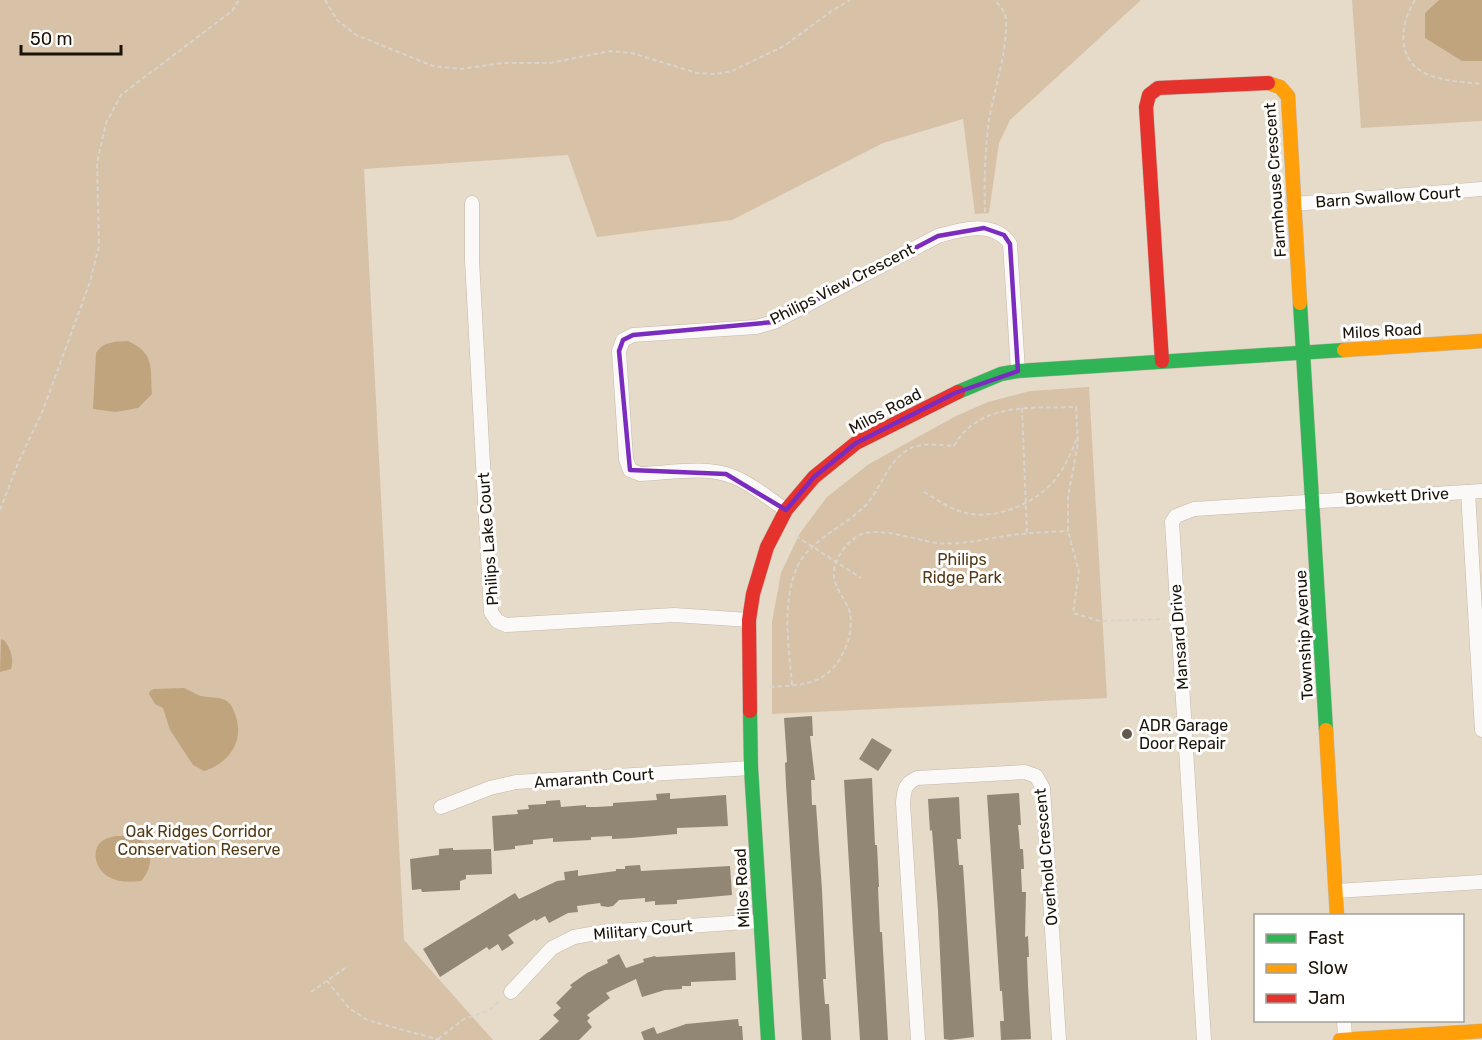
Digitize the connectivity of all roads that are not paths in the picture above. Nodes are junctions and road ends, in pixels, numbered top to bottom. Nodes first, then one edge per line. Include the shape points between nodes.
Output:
1 (1482, 189) edge
2 (472, 203) dead end
3 (1294, 204) junction
4 (1482, 341) edge
5 (1303, 352) junction
6 (1162, 362) junction
7 (1018, 371) junction
8 (1482, 491) edge
9 (1468, 492) junction
10 (1312, 502) junction
11 (786, 510) junction
12 (749, 620) junction
13 (1482, 730) edge
14 (752, 768) junction
15 (441, 807) dead end
16 (1482, 882) edge
17 (1336, 891) junction
18 (1337, 914) edge
19 (760, 921) junction
20 (511, 992) road end
21 (1344, 1022) edge
22 (1482, 1031) edge
23 (768, 1040) edge
24 (918, 1040) edge
25 (1059, 1040) edge
26 (1204, 1040) edge
27 (1340, 1040) edge
28 (1345, 1040) edge

1 - 3 street, Barn Swallow Court
2 - 12 street, Philips Lake Court via 491,612 506,625 674,615
3 - 5 street, Farmhouse Crescent
3 - 6 street, Farmhouse Crescent via 1287,96 1282,88 1262,82 1158,88 1149,95 1146,107
4 - 5 street, Milos Road
5 - 6 street, Milos Road
5 - 10 street, Township Avenue
6 - 7 street, Milos Road
7 - 11 street, Milos Road via 955,393 856,443 814,477
7 - 11 street, Philips View Crescent via 1010,244 1004,235 984,228 938,236 774,322 756,327 633,335 623,340 619,351 630,470 640,474 726,474
8 - 9 street, Bowkett Drive
9 - 10 street, Bowkett Drive
9 - 13 street
10 - 17 street, Township Avenue
10 - 26 street, Mansard Drive via 1194,510 1176,516 1171,530
11 - 12 street, Milos Road via 767,547
12 - 14 street, Milos Road
14 - 15 street, Amaranth Court via 516,782
14 - 19 street, Milos Road
16 - 17 street
17 - 18 street, Township Avenue
19 - 20 street, Military Court via 574,937 552,948
19 - 23 street, Milos Road
21 - 28 street
22 - 28 street
24 - 25 street, Overhold Crescent via 904,789 917,778 1025,772 1036,776 1043,788
27 - 28 street

